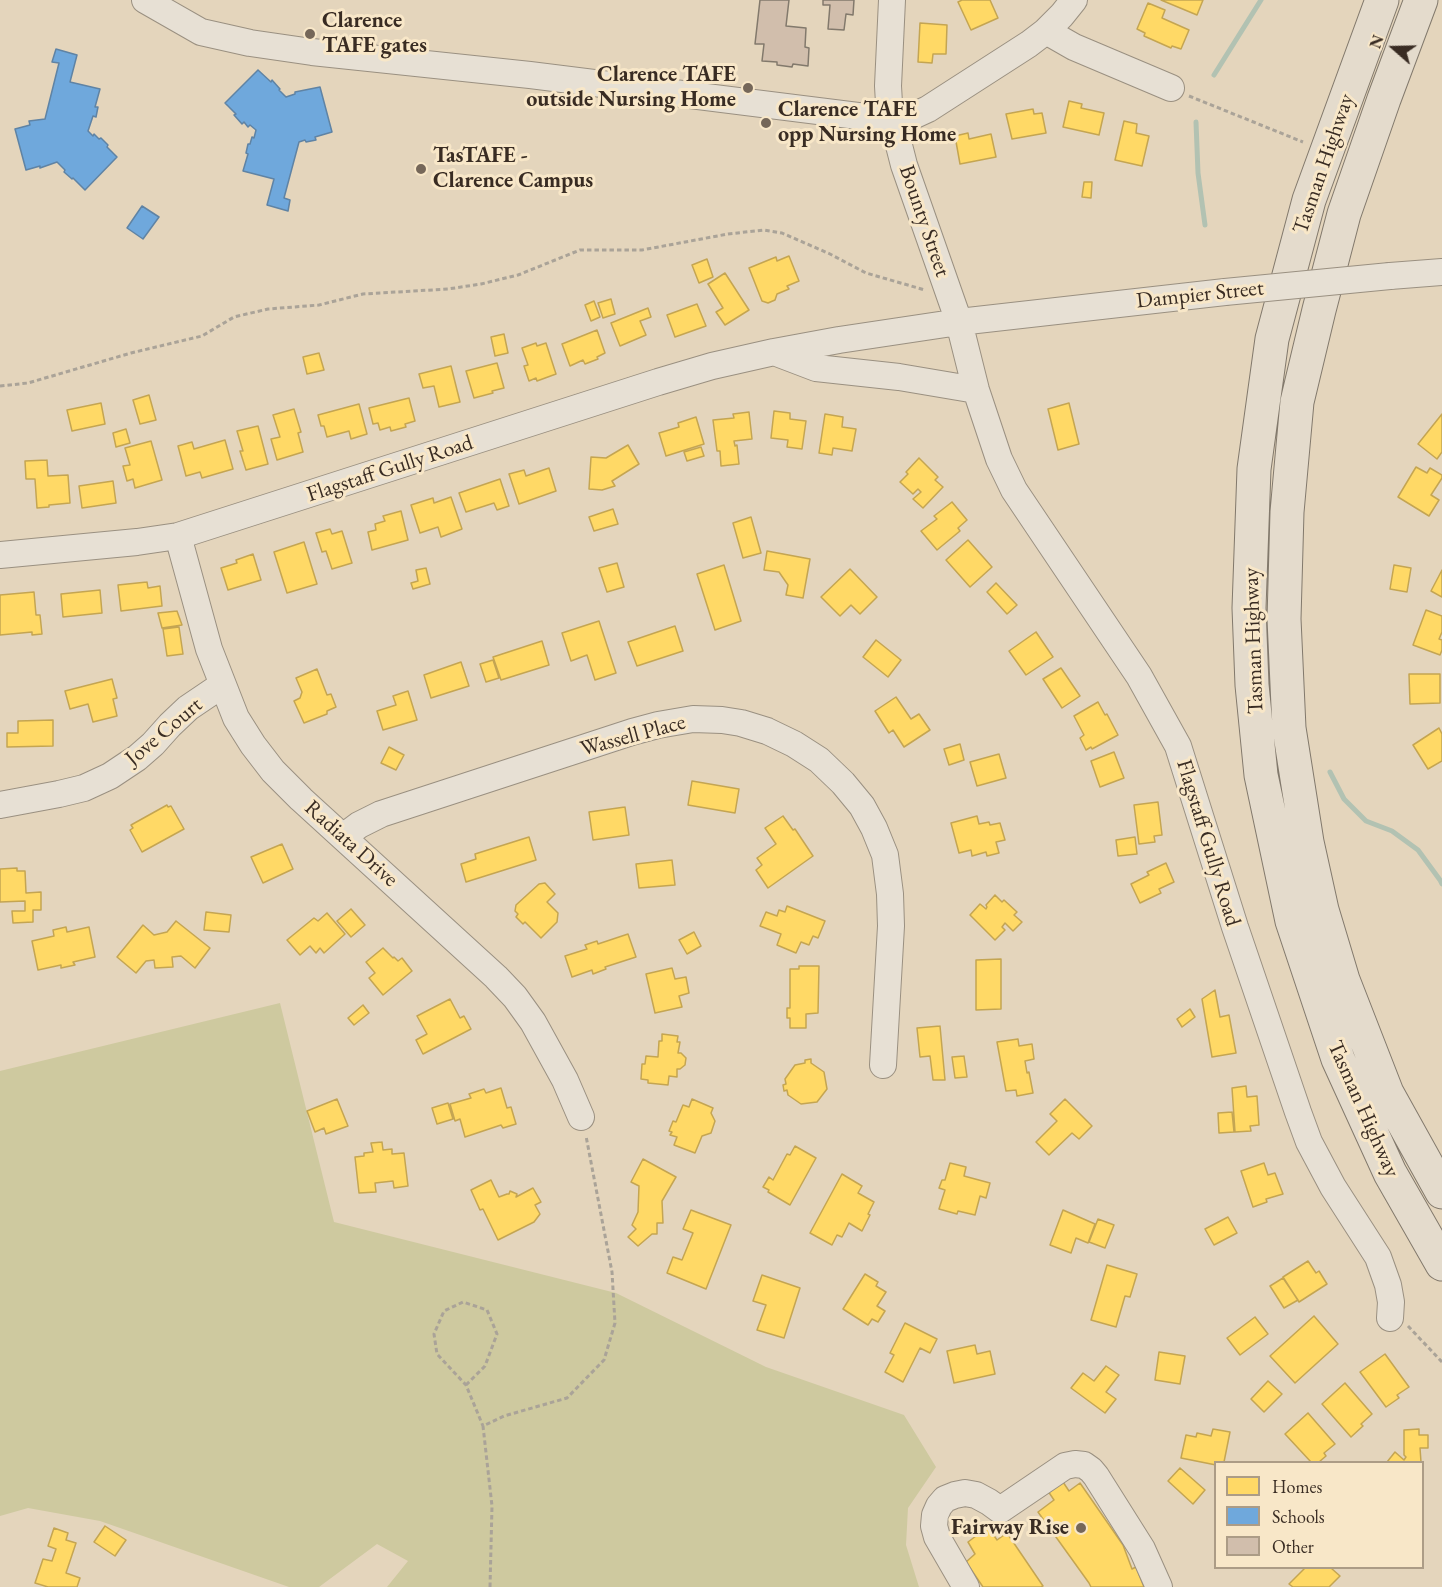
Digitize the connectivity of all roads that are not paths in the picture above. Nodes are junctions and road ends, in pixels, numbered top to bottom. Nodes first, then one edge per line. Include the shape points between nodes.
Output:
1 (146, 0) edge
2 (891, 0) edge
3 (1074, 0) edge
4 (1382, 0) edge
5 (1421, 0) edge
6 (1046, 31) junction
7 (1171, 88) road end
8 (892, 118) junction
9 (1442, 272) edge
10 (959, 322) junction
11 (774, 352) junction
12 (976, 390) junction
13 (178, 536) junction
14 (0, 555) edge
15 (222, 685) junction
16 (0, 805) edge
17 (344, 837) junction
18 (883, 1065) dead end
19 (581, 1117) road end
20 (1442, 1192) edge
21 (1442, 1264) edge
22 (1390, 1318) road end
23 (966, 1587) edge
24 (1160, 1587) edge

1 - 8 street via 201,32 249,43
2 - 8 street, Bounty Street via 888,86
3 - 6 street
4 - 21 highway, Tasman Highway via 1309,200 1272,339 1254,469 1249,608 1252,686 1261,775 1292,921 1338,1059 1390,1173
5 - 20 highway, Tasman Highway via 1344,214 1297,402 1287,512 1284,619 1289,728 1307,842 1323,910 1343,980 1387,1094
6 - 7 street
6 - 8 street via 928,109
8 - 10 street, Bounty Street via 904,165
9 - 10 street, Dampier Street, bridge
10 - 11 street, Flagstaff Gully Road
10 - 12 street, Flagstaff Gully Road
11 - 12 street via 816,368
11 - 13 street, Flagstaff Gully Road via 658,382
12 - 22 street, Flagstaff Gully Road via 999,459 1014,490 1139,676 1178,746 1309,1142 1378,1257 1388,1285
13 - 14 street, Flagstaff Gully Road
13 - 15 street, Radiata Drive
15 - 16 street, Jove Court via 188,708 137,758 110,776 59,795
15 - 17 street, Radiata Drive via 236,718 273,771
17 - 18 street, Wassell Place via 381,814 658,725 693,719 722,720 767,731 819,760 843,783 862,806 885,855 891,926
17 - 19 street, Radiata Drive via 515,997 565,1080
23 - 24 street via 934,1526 934,1515 945,1499 965,1493 976,1495 1000,1510 1065,1466 1075,1464 1084,1465 1096,1476 1137,1539

